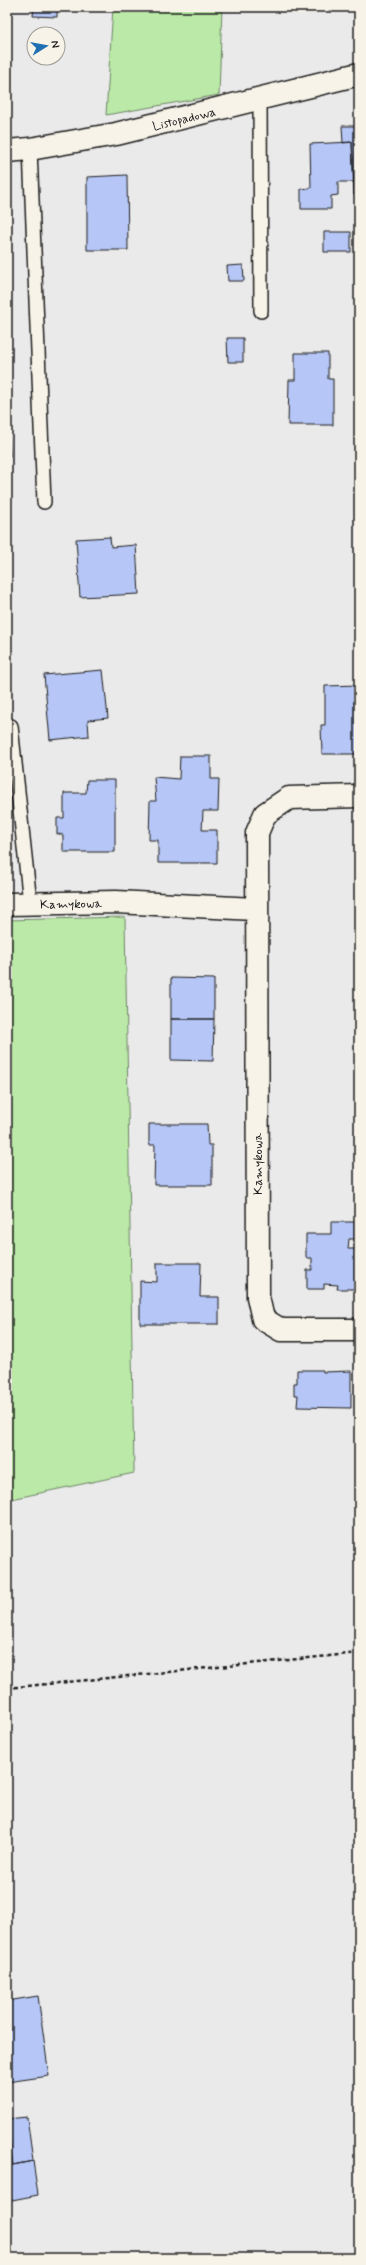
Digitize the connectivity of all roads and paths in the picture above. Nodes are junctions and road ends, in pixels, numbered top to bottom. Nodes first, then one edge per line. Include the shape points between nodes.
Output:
1 (359, 74) edge
2 (260, 99) junction
3 (30, 149) junction
4 (7, 151) edge
5 (261, 311) dead end
6 (44, 502) dead end
7 (11, 726) dead end
8 (359, 796) edge
9 (7, 904) edge
10 (30, 904) junction
11 (255, 909) junction
12 (359, 1330) edge
13 (359, 1653) edge
14 (7, 1688) edge

1 - 2 street, Listopadowa
2 - 3 street, Listopadowa via 116,134
2 - 5 lane
3 - 4 street, Listopadowa
3 - 6 lane
7 - 10 lane
8 - 11 street, Kamykowa via 289,798 265,814 257,833
9 - 10 street, Kamykowa
10 - 11 street, Kamykowa via 116,902
11 - 12 street, Kamykowa via 258,1297 264,1319 281,1330
13 - 14 path

